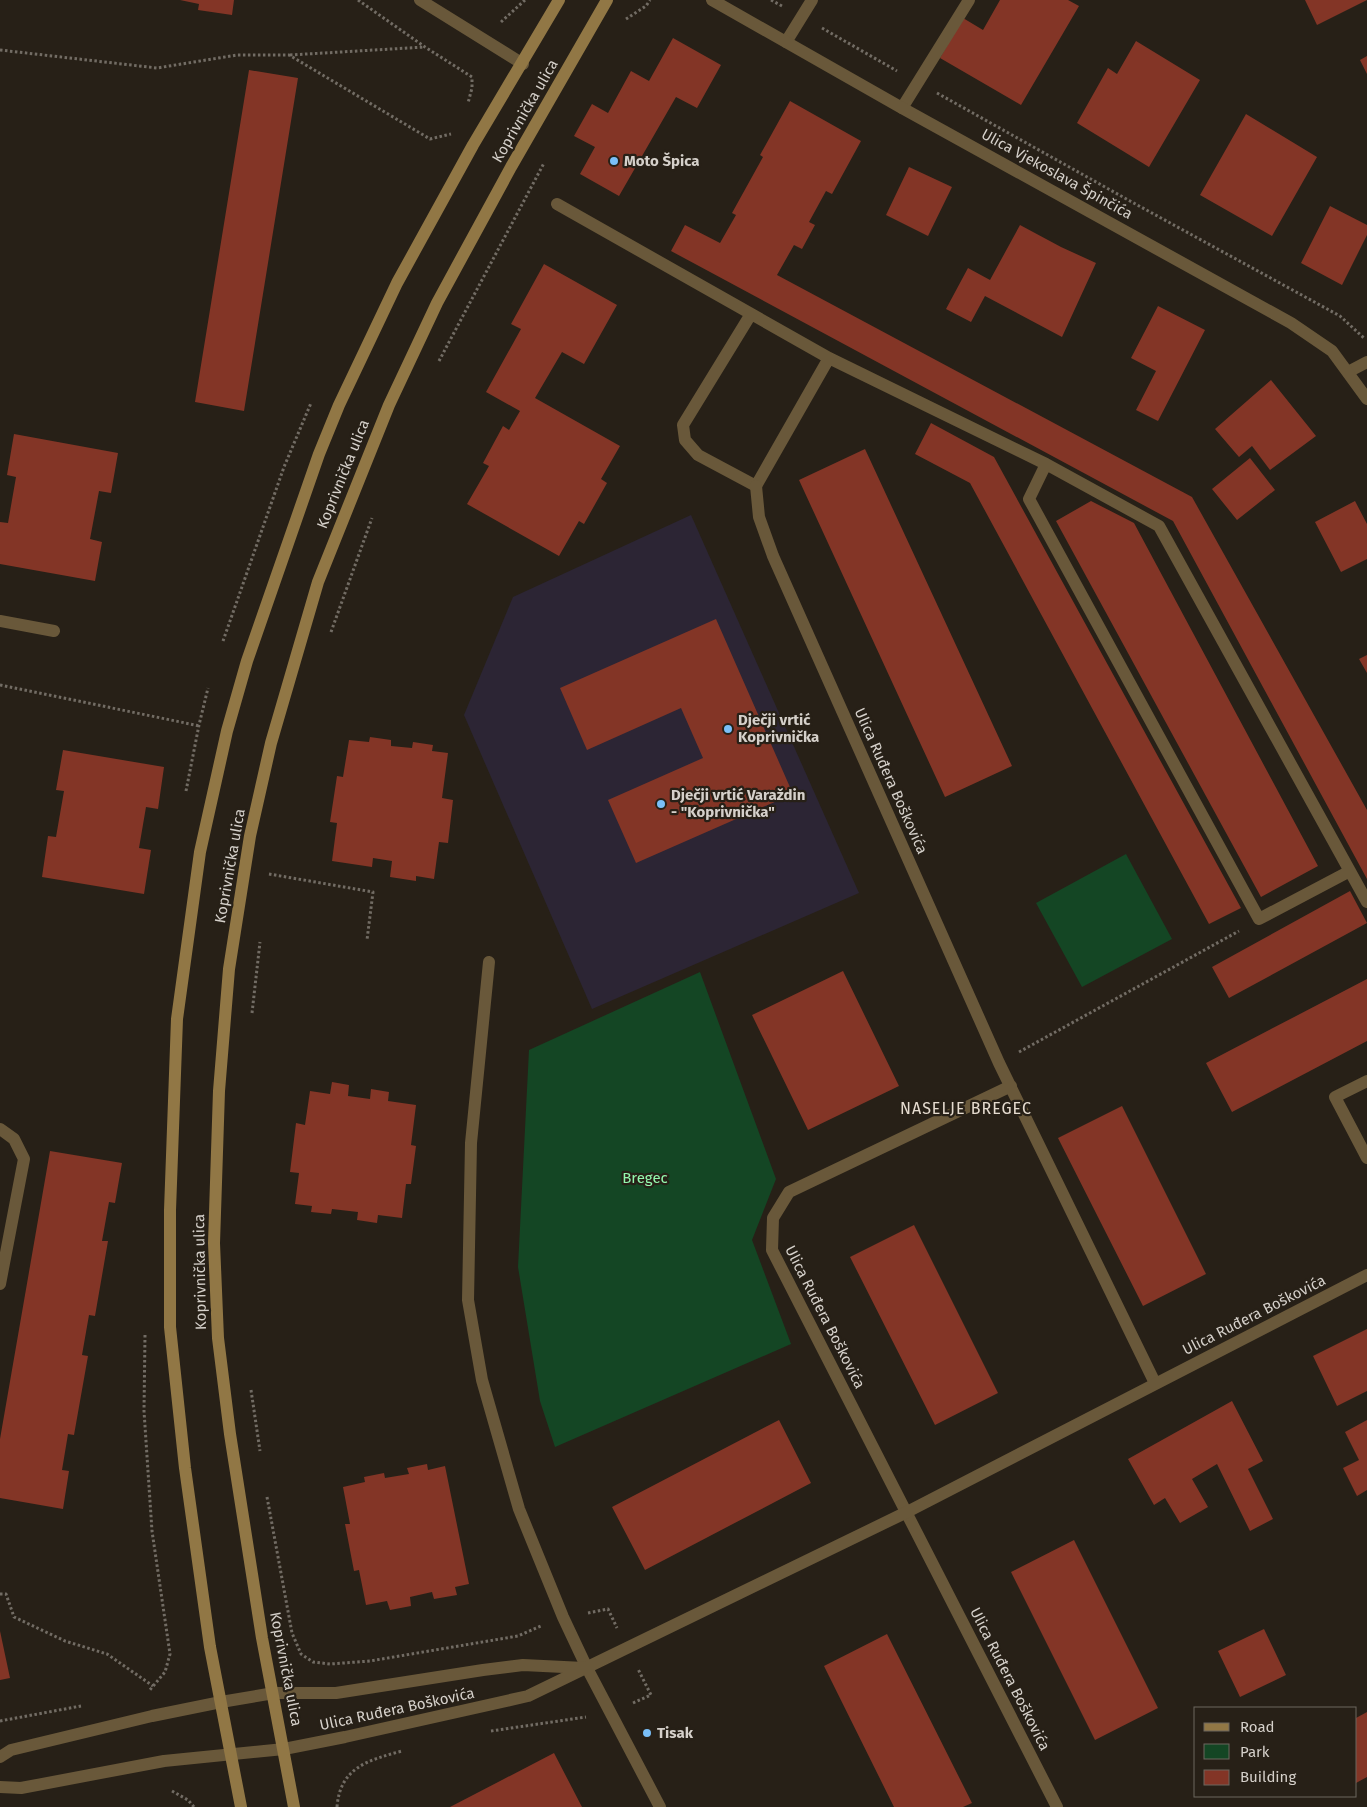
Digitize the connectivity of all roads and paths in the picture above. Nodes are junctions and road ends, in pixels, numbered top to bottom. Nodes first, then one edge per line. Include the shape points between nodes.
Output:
1 (358, 0) edge
2 (420, 0) edge
3 (525, 0) edge
4 (559, 0) edge
5 (607, 0) edge
6 (650, 0) edge
7 (712, 0) edge
8 (771, 0) edge
9 (812, 0) edge
10 (969, 0) edge
11 (801, 17) junction
12 (501, 22) dead end
13 (622, 25) dead end
14 (786, 42) junction
15 (425, 47) junction
16 (0, 50) edge
17 (289, 55) junction
18 (522, 64) junction
19 (472, 77) dead end
20 (918, 82) junction
21 (902, 108) junction
22 (452, 134) dead end
23 (548, 155) dead end
24 (557, 204) dead end
25 (752, 314) junction
26 (1367, 340) edge
27 (829, 358) junction
28 (1367, 362) edge
29 (437, 365) dead end
30 (1348, 372) junction
31 (1367, 399) edge
32 (1046, 464) junction
33 (756, 486) junction
34 (375, 509) dead end
35 (0, 621) edge
36 (54, 631) dead end
37 (329, 637) dead end
38 (0, 686) edge
39 (208, 688) dead end
40 (270, 864) dead end
41 (1350, 871) junction
42 (1367, 902) edge
43 (1259, 919) junction
44 (261, 933) dead end
45 (367, 940) dead end
46 (489, 962) dead end
47 (251, 1023) dead end
48 (999, 1062) junction
49 (1367, 1081) edge
50 (1011, 1086) junction
51 (0, 1129) edge
52 (1367, 1158) edge
53 (1367, 1275) edge
54 (0, 1284) edge
55 (250, 1383) dead end
56 (1155, 1383) junction
57 (260, 1458) dead end
58 (267, 1497) dead end
59 (907, 1512) junction
60 (0, 1594) edge
61 (608, 1609) dead end
62 (564, 1616) junction
63 (170, 1654) dead end
64 (587, 1668) junction
65 (153, 1686) junction
66 (274, 1693) junction
67 (146, 1694) dead end
68 (221, 1702) junction
69 (88, 1705) dead end
70 (0, 1721) edge
71 (284, 1749) junction
72 (231, 1755) junction
73 (0, 1757) edge
74 (352, 1772) dead end
75 (0, 1787) edge
76 (172, 1791) dead end
77 (194, 1807) edge
78 (240, 1807) edge
79 (294, 1807) edge
80 (337, 1807) edge
81 (660, 1807) edge
82 (1058, 1807) edge

1 - 15 path
2 - 18 street
3 - 12 path
4 - 18 main road, Koprivnička ulica
5 - 66 main road, Koprivnička ulica via 437,303 389,405 318,582 271,743 250,836 229,969 219,1091 214,1243 218,1338 230,1434 262,1638
6 - 13 path
7 - 14 street, Ulica Vjekoslava Špinčića
8 - 11 path
9 - 11 street
10 - 20 street
11 - 14 street
11 - 20 path
14 - 21 street, Ulica Vjekoslava Špinčića
15 - 17 path
15 - 19 path
16 - 17 path via 157,68 237,55
17 - 22 path via 430,139
18 - 68 main road, Koprivnička ulica via 473,144 397,283 339,405 247,662 227,731 200,852 177,1019 170,1210 170,1327 188,1487 210,1647
20 - 21 street
20 - 26 path via 1340,316
21 - 30 street, Ulica Vjekoslava Špinčića via 1291,322 1332,351
23 - 29 path
24 - 25 street
25 - 27 street
25 - 33 street via 683,425 685,440 698,455
27 - 32 street
27 - 33 street
28 - 30 street
30 - 31 street, Ulica Vjekoslava Špinčića
32 - 41 street via 1159,526
32 - 43 street via 1029,499
33 - 48 street, Ulica Ruđera Boškovića via 759,517 773,556
34 - 37 path
35 - 36 street
38 - 39 path via 199,725
40 - 45 path via 268,874 373,892
41 - 42 street
41 - 43 street
43 - 48 path
44 - 47 path
46 - 62 street via 471,1142 468,1300 482,1380 519,1509
48 - 50 street, Ulica Ruđera Boškovića
49 - 52 street via 1335,1097
50 - 56 street, Ulica Ruđera Boškovića
50 - 59 street, Ulica Ruđera Boškovića via 789,1192 773,1218 772,1250
51 - 54 street via 14,1140 24,1159
53 - 56 street, Ulica Ruđera Boškovića
55 - 57 path
56 - 59 street, Ulica Ruđera Boškovića
58 - 62 path via 292,1633 301,1654 313,1662 370,1661 518,1636
59 - 64 street, Ulica Ruđera Boškovića
59 - 82 street, Ulica Ruđera Boškovića
60 - 65 path via 6,1594 14,1617 65,1641 107,1654
61 - 62 path
62 - 64 street
63 - 65 path via 165,1672
64 - 66 street, Ulica Ruđera Boškovića via 523,1665 336,1693
64 - 71 street, Ulica Ruđera Boškovića via 528,1696
64 - 81 street
65 - 67 path
66 - 68 street, Ulica Ruđera Boškovića
66 - 71 main road, Koprivnička ulica
68 - 72 main road, Koprivnička ulica
68 - 73 street, Ulica Ruđera Boškovića via 11,1750
69 - 70 path
71 - 72 street, Ulica Ruđera Boškovića
71 - 79 main road, Koprivnička ulica
72 - 75 street, Ulica Ruđera Boškovića via 154,1763 21,1788
72 - 78 main road, Koprivnička ulica
74 - 80 path via 338,1794
76 - 77 path

